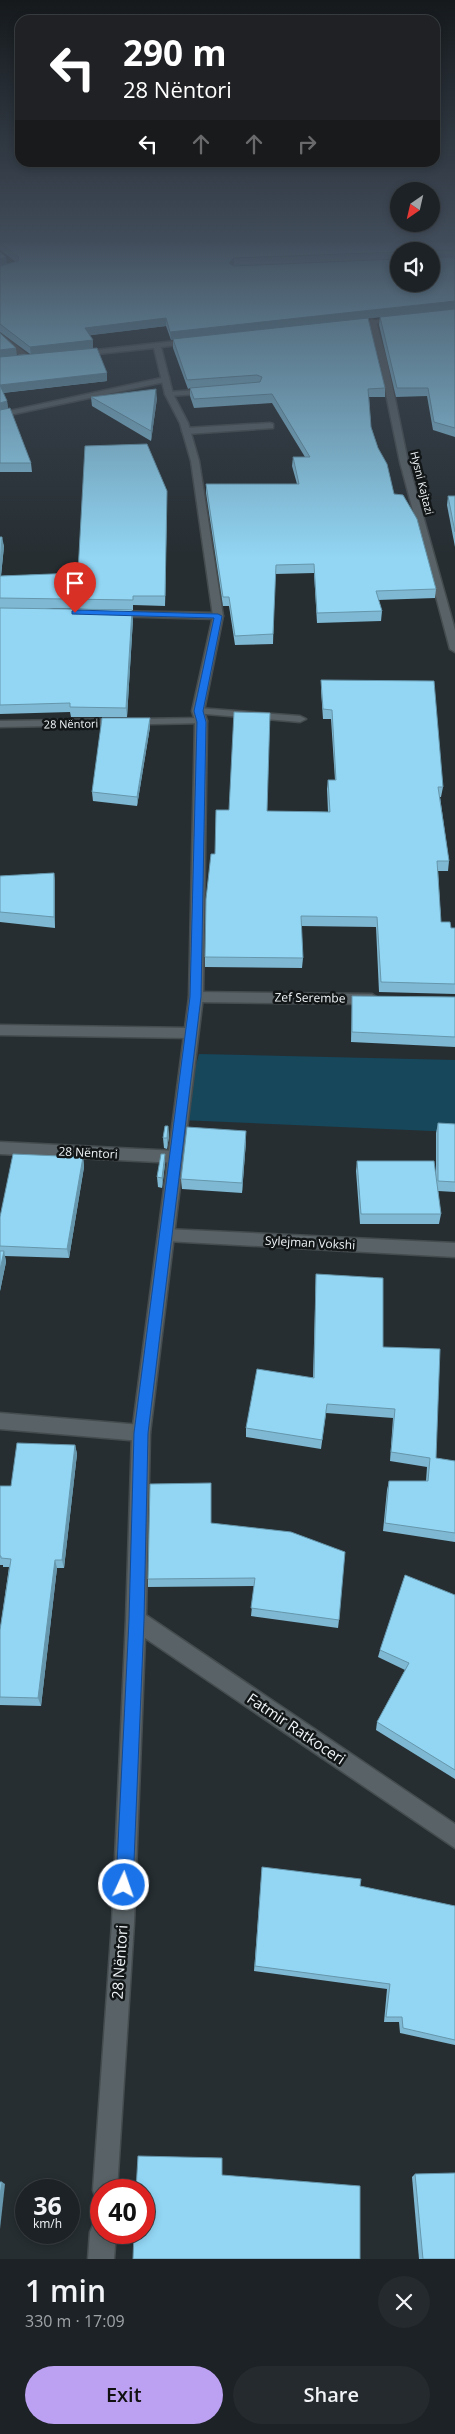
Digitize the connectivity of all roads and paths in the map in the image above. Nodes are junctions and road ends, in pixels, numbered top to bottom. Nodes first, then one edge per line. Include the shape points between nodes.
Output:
1 (17, 347) edge
2 (136, 347) edge
3 (158, 347) edge
4 (379, 347) edge
5 (72, 355) edge
6 (19, 360) edge
7 (166, 379) junction
8 (221, 390) edge
9 (169, 394) junction
10 (0, 415) edge
11 (270, 426) dead end
12 (186, 432) junction
13 (103, 613) edge
14 (218, 616) junction
15 (455, 649) edge
16 (200, 716) junction
17 (300, 720) dead end
18 (0, 724) edge
19 (196, 997) junction
20 (385, 999) edge
21 (0, 1030) edge
22 (190, 1033) junction
23 (0, 1148) edge
24 (177, 1157) junction
25 (166, 1235) junction
26 (455, 1250) edge
27 (0, 1422) edge
28 (141, 1433) junction
29 (136, 1620) junction
30 (455, 1838) edge
31 (106, 2179) edge
32 (102, 2244) edge
33 (101, 2259) edge

1 - 6 street via 32,359
2 - 5 street
3 - 7 street, 28 Nëntori
4 - 15 street, Hysni Kajtazi via 404,462
7 - 9 street, 28 Nëntori
7 - 10 street
8 - 9 street
9 - 12 street, 28 Nëntori
11 - 12 street
12 - 14 street, 28 Nëntori via 195,460
13 - 14 street
14 - 16 street, 28 Nëntori
16 - 17 street, 28 Nëntori
16 - 18 street, 28 Nëntori
16 - 19 street, 28 Nëntori
19 - 20 street, Zef Serembe
19 - 22 street, 28 Nëntori
21 - 22 street
22 - 24 street, 28 Nëntori
23 - 24 street, 28 Nëntori
24 - 25 street, 28 Nëntori
25 - 26 street, Sylejman Vokshi
25 - 28 street, 28 Nëntori
27 - 28 street
28 - 29 street, 28 Nëntori
29 - 30 street, Fatmir Ratkoceri
29 - 31 street, 28 Nëntori via 123,1923
32 - 33 street

